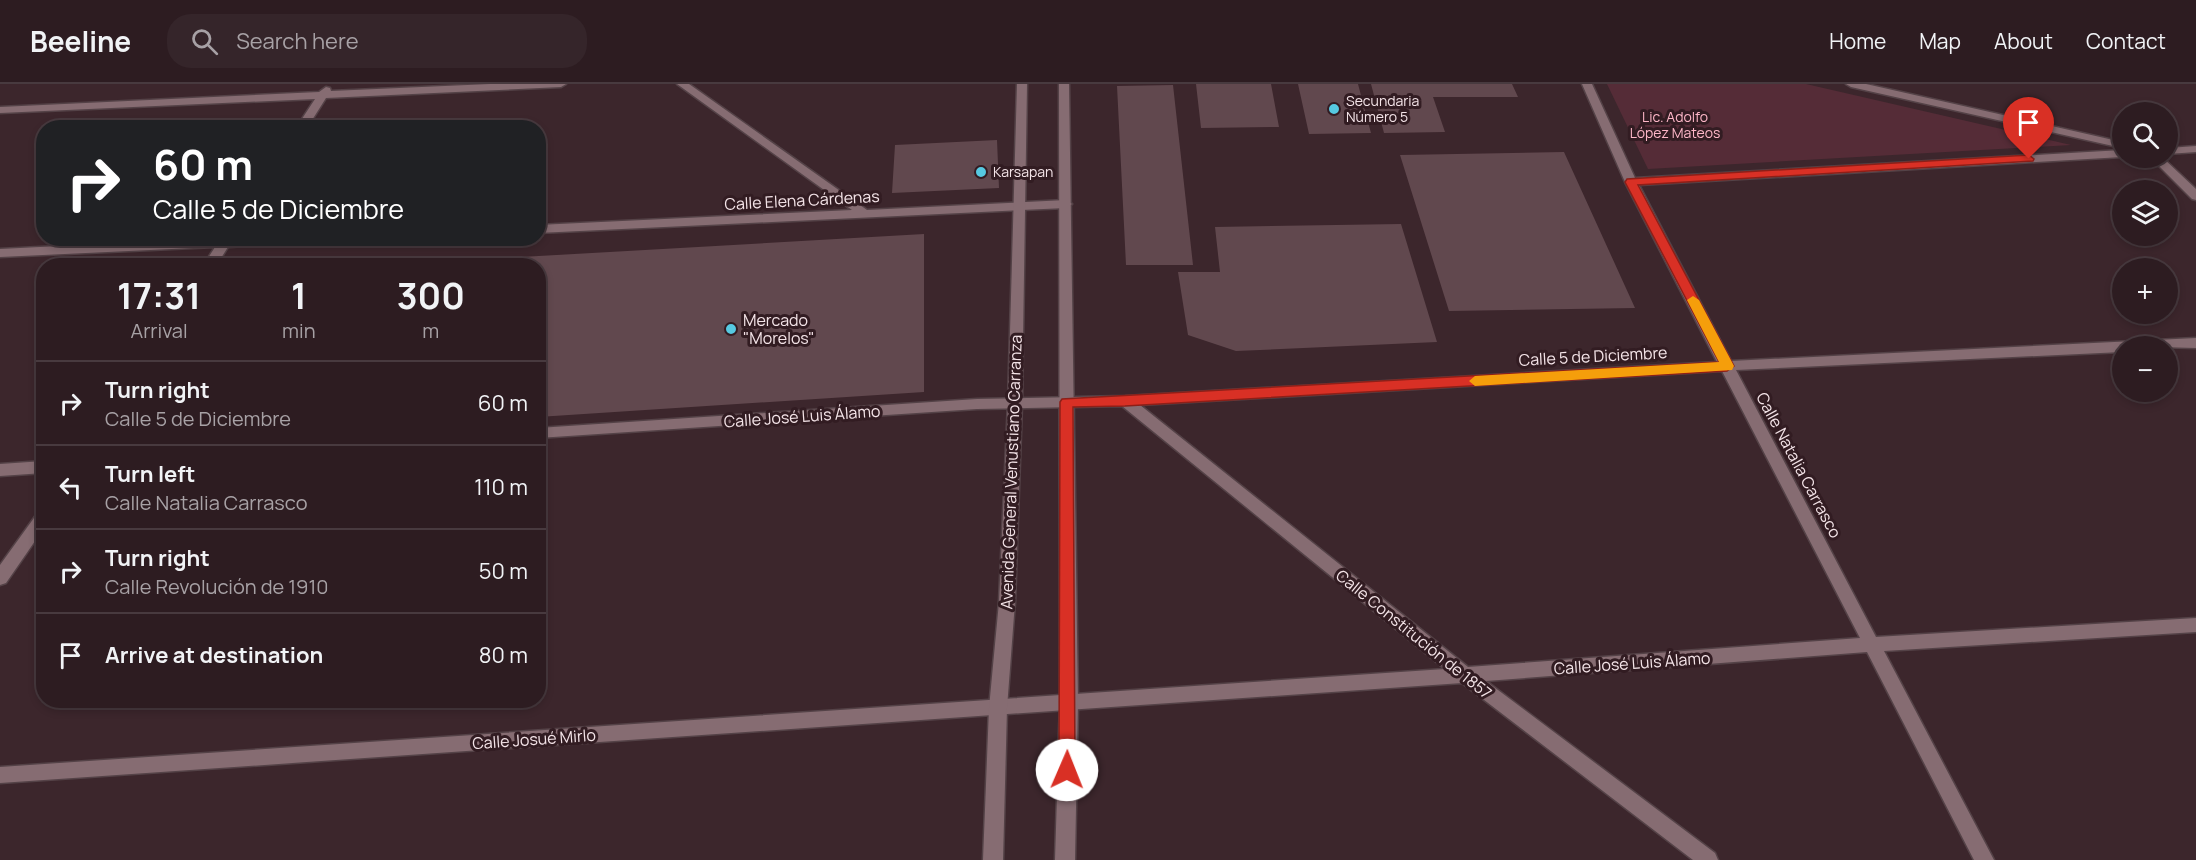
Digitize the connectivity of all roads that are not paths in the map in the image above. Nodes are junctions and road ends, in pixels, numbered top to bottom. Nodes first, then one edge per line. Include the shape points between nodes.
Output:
1 (330, 84) edge
2 (561, 84) edge
3 (682, 84) edge
4 (1022, 84) edge
5 (1064, 84) edge
6 (1587, 84) edge
7 (1851, 84) edge
8 (323, 95) junction
9 (0, 110) edge
10 (306, 120) edge
11 (2112, 143) edge
12 (2196, 149) edge
13 (2178, 150) edge
14 (2112, 154) edge
15 (2167, 168) edge
16 (1631, 182) junction
17 (2196, 196) edge
18 (1066, 204) junction
19 (1020, 206) junction
20 (865, 214) junction
21 (546, 229) edge
22 (132, 246) edge
23 (0, 253) edge
24 (2196, 343) edge
25 (2178, 344) edge
26 (2112, 348) edge
27 (1727, 366) junction
28 (1125, 401) junction
29 (1066, 402) junction
30 (1015, 403) junction
31 (546, 432) edge
32 (36, 468) edge
33 (0, 470) edge
34 (36, 526) edge
35 (0, 578) edge
36 (2196, 625) edge
37 (1873, 644) junction
38 (1465, 675) junction
39 (1069, 702) junction
40 (998, 708) junction
41 (0, 775) edge
42 (993, 860) edge
43 (1065, 860) edge
44 (1708, 860) edge
45 (1984, 860) edge

1 - 8 street
2 - 8 street
3 - 20 street
4 - 19 street, Avenida General Venustiano Carranza
5 - 18 street
6 - 16 street, Calle Natalia Carrasco
7 - 11 street
8 - 9 street
8 - 10 street
12 - 13 street
14 - 16 street
15 - 17 street
16 - 27 street, Calle Natalia Carrasco
18 - 19 street, Calle Elena Cárdenas
18 - 29 street
19 - 20 street, Calle Elena Cárdenas
19 - 30 street, Avenida General Venustiano Carranza
20 - 21 street, Calle Elena Cárdenas
22 - 23 street
24 - 25 street, Calle 5 de Diciembre
26 - 27 street, Calle 5 de Diciembre
27 - 28 street, Calle 5 de Diciembre
27 - 37 street, Calle Natalia Carrasco
28 - 29 street, Calle 5 de Diciembre
28 - 38 street, Calle Constitución de 1857
29 - 30 street, Calle José Luis Álamo
29 - 39 street
30 - 31 street, Calle José Luis Álamo
30 - 40 street, Avenida General Venustiano Carranza via 1007,602
32 - 33 street
34 - 35 street
36 - 37 street, Calle José Luis Álamo
37 - 38 street, Calle José Luis Álamo
37 - 45 street, Calle Natalia Carrasco
38 - 39 street, Calle José Luis Álamo
38 - 44 street, Calle Constitución de 1857
39 - 40 street, Calle Josué Mirlo
39 - 43 street
40 - 41 street, Calle Josué Mirlo
40 - 42 street, Avenida General Venustiano Carranza

